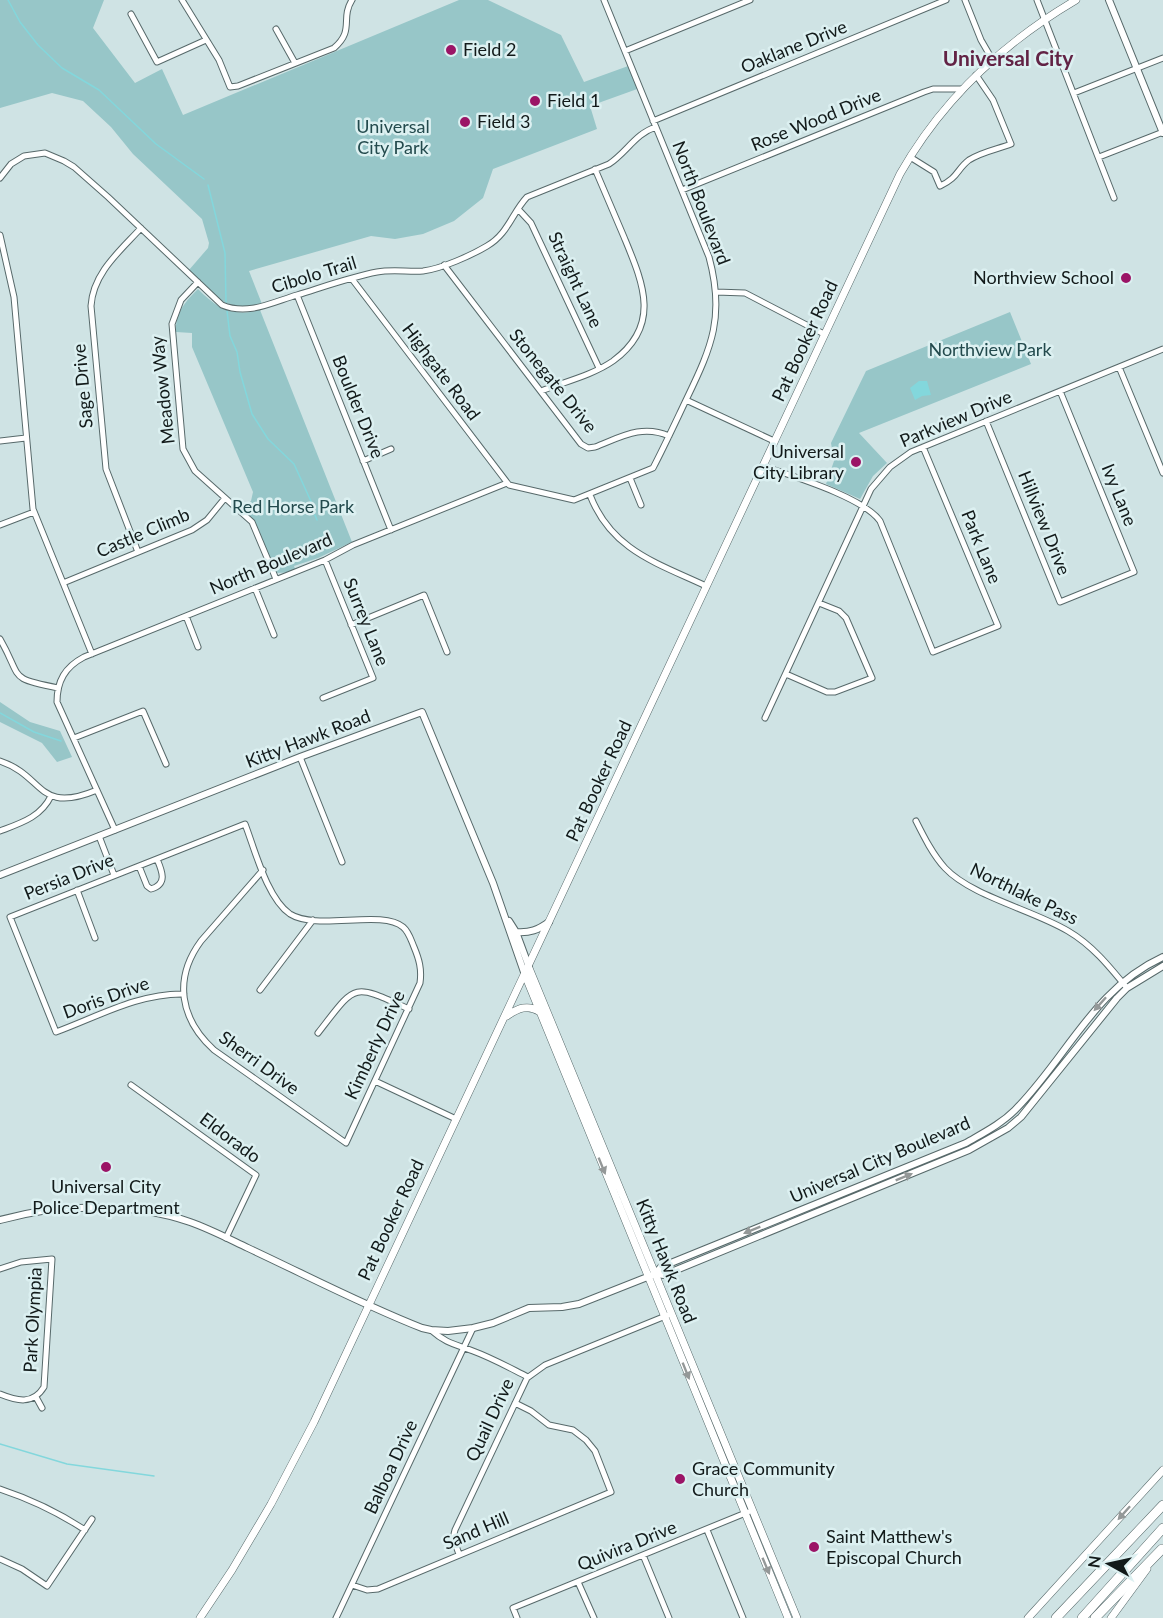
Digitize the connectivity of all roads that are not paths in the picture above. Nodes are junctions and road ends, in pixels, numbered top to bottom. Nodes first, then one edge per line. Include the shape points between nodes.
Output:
1 (182, 0) edge
2 (352, 0) edge
3 (604, 0) edge
4 (750, 0) edge
5 (946, 0) edge
6 (965, 0) edge
7 (1037, 0) edge
8 (1076, 0) edge
9 (1109, 0) edge
10 (130, 14) dead end
11 (1045, 18) junction
12 (276, 29) dead end
13 (206, 40) junction
14 (625, 51) junction
15 (1163, 58) edge
16 (992, 59) junction
17 (295, 63) junction
18 (1137, 68) junction
19 (976, 75) junction
20 (963, 88) junction
21 (1074, 93) junction
22 (655, 124) junction
23 (1163, 133) edge
24 (910, 157) junction
25 (1099, 157) junction
26 (595, 169) junction
27 (0, 178) edge
28 (682, 190) junction
29 (1114, 198) dead end
30 (518, 209) junction
31 (141, 228) junction
32 (0, 235) edge
33 (444, 265) junction
34 (352, 279) junction
35 (198, 282) junction
36 (716, 292) junction
37 (297, 295) junction
38 (824, 334) junction
39 (1163, 349) edge
40 (1119, 367) junction
41 (599, 368) junction
42 (541, 391) junction
43 (1060, 391) junction
44 (686, 400) junction
45 (986, 421) junction
46 (669, 436) junction
47 (26, 438) junction
48 (0, 441) edge
49 (774, 441) junction
50 (923, 447) junction
51 (391, 449) dead end
52 (363, 461) junction
53 (763, 466) junction
54 (1163, 473) edge
55 (630, 478) junction
56 (507, 483) junction
57 (590, 495) junction
58 (225, 498) junction
59 (640, 505) dead end
60 (863, 507) junction
61 (34, 512) junction
62 (0, 525) edge
63 (391, 530) junction
64 (138, 552) junction
65 (325, 560) junction
66 (276, 579) junction
67 (63, 583) junction
68 (706, 586) junction
69 (255, 588) junction
70 (1096, 588) joint
71 (819, 603) junction
72 (186, 616) junction
73 (351, 625) junction
74 (274, 635) dead end
75 (0, 639) edge
76 (198, 647) dead end
77 (447, 652) dead end
78 (92, 654) junction
79 (786, 674) junction
80 (58, 688) junction
81 (323, 698) dead end
82 (765, 718) dead end
83 (74, 738) junction
84 (300, 757) junction
85 (0, 761) edge
86 (165, 764) dead end
87 (97, 790) junction
88 (51, 796) junction
89 (916, 821) dead end
90 (245, 824) joint
91 (115, 830) junction
92 (0, 831) edge
93 (99, 836) junction
94 (157, 859) junction
95 (342, 862) dead end
96 (139, 866) junction
97 (263, 870) junction
98 (114, 875) junction
99 (0, 876) edge
100 (77, 890) junction
101 (506, 915) junction
102 (10, 917) joint
103 (313, 920) junction
104 (550, 922) junction
105 (516, 932) junction
106 (94, 938) dead end
107 (1163, 957) edge
108 (1163, 966) edge
109 (529, 968) junction
110 (525, 975) junction
111 (1122, 982) junction
112 (1127, 988) junction
113 (260, 990) dead end
114 (184, 994) junction
115 (409, 1010) junction
116 (540, 1012) junction
117 (505, 1017) junction
118 (318, 1033) dead end
119 (1063, 1051) junction
120 (1070, 1056) junction
121 (564, 1063) junction
122 (375, 1081) junction
123 (130, 1085) dead end
124 (1028, 1096) junction
125 (1035, 1101) junction
126 (456, 1119) junction
127 (592, 1131) junction
128 (346, 1143) joint
129 (956, 1147) junction
130 (959, 1155) junction
131 (872, 1181) junction
132 (874, 1189) junction
133 (834, 1197) junction
134 (836, 1205) junction
135 (0, 1220) edge
136 (777, 1220) junction
137 (780, 1228) junction
138 (226, 1238) junction
139 (718, 1244) junction
140 (721, 1252) junction
141 (0, 1269) edge
142 (655, 1274) junction
143 (647, 1277) junction
144 (369, 1304) junction
145 (671, 1314) junction
146 (663, 1317) junction
147 (473, 1328) junction
148 (432, 1330) junction
149 (463, 1348) junction
150 (528, 1377) junction
151 (0, 1394) edge
152 (704, 1394) junction
153 (36, 1397) junction
154 (696, 1397) junction
155 (515, 1403) junction
156 (42, 1408) dead end
157 (726, 1446) junction
158 (718, 1450) junction
159 (1163, 1470) edge
160 (0, 1489) edge
161 (1163, 1504) edge
162 (752, 1510) junction
163 (541, 1511) dead end
164 (744, 1514) junction
165 (92, 1519) dead end
166 (544, 1519) junction
167 (1163, 1528) edge
168 (85, 1530) junction
169 (706, 1530) junction
170 (1163, 1548) edge
171 (459, 1554) junction
172 (643, 1555) junction
173 (0, 1559) edge
174 (578, 1582) junction
175 (352, 1585) junction
176 (200, 1618) edge
177 (336, 1618) edge
178 (517, 1618) edge
179 (594, 1618) edge
180 (669, 1618) edge
181 (743, 1618) edge
182 (788, 1618) edge
183 (797, 1618) edge
184 (1028, 1618) edge
185 (1056, 1618) edge
186 (1082, 1618) edge
187 (1095, 1618) edge
188 (1111, 1618) edge

1 - 13 street
2 - 17 street via 342,41
3 - 14 street, North Boulevard
4 - 14 street
5 - 22 street, Oaklane Drive
6 - 16 street
7 - 11 street
8 - 11 main road, Pat Booker Road
9 - 18 street
10 - 13 street via 157,62
11 - 16 main road, Pat Booker Road
11 - 21 street
12 - 17 street
13 - 17 street via 230,87
14 - 22 street, North Boulevard
15 - 18 street
16 - 19 main road, Pat Booker Road
18 - 21 street
18 - 23 street
19 - 20 main road, Pat Booker Road
19 - 24 street via 993,100 1011,144 966,162 952,180 940,186 934,172
20 - 24 main road, Pat Booker Road
20 - 28 street, Rose Wood Drive via 924,92
21 - 25 street
22 - 26 street, Cibolo Trail via 617,158
22 - 28 street, North Boulevard
23 - 25 street
24 - 38 main road, Pat Booker Road
25 - 29 street
26 - 30 street, Cibolo Trail via 534,192
26 - 41 street via 637,270 644,297 644,317 634,339 619,356
27 - 31 street, Cibolo Trail via 24,156 54,156 74,167
28 - 36 street, North Boulevard via 709,257
30 - 33 street, Cibolo Trail via 495,241
30 - 41 street, Straight Lane via 531,223
31 - 35 street, Cibolo Trail
31 - 64 street, Sage Drive via 99,277 91,306 106,469
32 - 47 street via 14,297
33 - 34 street, Cibolo Trail
33 - 42 street, Stonegate Drive
34 - 37 street, Cibolo Trail
34 - 56 street, Highgate Road
35 - 37 street, Cibolo Trail via 222,305 235,309 261,308
35 - 58 street, Meadow Way via 181,300 172,324 181,437 192,466
36 - 38 street via 745,293
36 - 44 street, North Boulevard via 711,346
37 - 52 street, Boulder Drive
38 - 49 main road, Pat Booker Road
39 - 40 street, Parkview Drive
40 - 43 street, Parkview Drive
40 - 54 street
41 - 42 street
42 - 46 street, Stonegate Drive via 588,448 637,430
43 - 45 street, Parkview Drive
43 - 70 street, Ivy Lane via 1134,572
44 - 46 street, North Boulevard
44 - 49 street
45 - 50 street, Parkview Drive
45 - 70 street, Hillview Drive via 1060,602
46 - 55 street, North Boulevard via 653,468
47 - 48 street
47 - 61 street
49 - 53 main road, Pat Booker Road
50 - 60 street, Parkview Drive via 883,474
50 - 60 street, Park Lane via 998,626 933,652 880,521
51 - 52 street
52 - 63 street, Boulder Drive
53 - 60 street
53 - 68 main road, Pat Booker Road
55 - 57 street, North Boulevard
55 - 59 street
56 - 57 street, North Boulevard via 574,500
56 - 63 street, North Boulevard
57 - 68 street via 600,517 622,543
58 - 64 street, Castle Climb via 200,526
58 - 66 street, Meadow Way via 252,522
60 - 71 street, Parkview Drive
61 - 62 street
61 - 67 street
63 - 65 street, North Boulevard
64 - 67 street, Castle Climb
65 - 66 street, North Boulevard
65 - 73 street, Surrey Lane
66 - 69 street, North Boulevard
67 - 78 street
68 - 104 main road, Pat Booker Road
69 - 72 street, North Boulevard
69 - 74 street
71 - 79 street, Parkview Drive
71 - 79 street via 846,618 872,678 827,692
72 - 76 street
72 - 78 street, North Boulevard
73 - 77 street via 424,595
73 - 81 street, Surrey Lane via 372,678
75 - 80 street via 16,674 23,680
78 - 80 street, North Boulevard via 69,667
79 - 82 street, Parkview Drive
80 - 83 street via 57,702
83 - 86 street via 143,711
83 - 87 street
84 - 91 street, Kitty Hawk Road
84 - 95 street
84 - 101 street, Kitty Hawk Road via 422,712
85 - 88 street via 16,768
87 - 88 street via 72,799
87 - 91 street
88 - 92 street via 35,816
89 - 111 street, Northlake Pass via 937,858 954,877 1074,935 1092,948
90 - 94 street, Persia Drive
90 - 97 street, Kimberly Drive
91 - 93 street, Kitty Hawk Road
93 - 98 street
93 - 99 street, Kitty Hawk Road
94 - 96 street, Persia Drive
94 - 96 street, Persia Drive via 163,879 156,888 147,886
96 - 98 street, Persia Drive
97 - 103 street, Kimberly Drive via 283,908 302,919
97 - 114 street, Sherri Drive via 197,947 187,968
98 - 100 street, Persia Drive
100 - 102 street, Persia Drive
100 - 106 street
101 - 105 street, Kitty Hawk Road
101 - 110 street, Kitty Hawk Road
102 - 114 street, Doris Drive via 56,1032 142,999
103 - 113 street
103 - 115 street, Kimberly Drive via 390,921 403,927 409,933 421,968 420,983
104 - 105 street via 537,930
104 - 109 main road, Pat Booker Road
105 - 109 street, Kitty Hawk Road
107 - 111 street, Universal City Boulevard
108 - 112 street, Universal City Boulevard
109 - 110 main road, Pat Booker Road
109 - 121 main road, Kitty Hawk Road
110 - 116 main road, Kitty Hawk Road
110 - 117 main road, Pat Booker Road
111 - 112 street, Northlake Pass
111 -> 119 street, Universal City Boulevard via 1094,1010
112 - 120 street, Universal City Boulevard
114 - 128 street, Sherri Drive via 189,1020 202,1039
115 - 118 street via 370,992 352,993
115 - 122 street, Kimberly Drive
116 - 117 main road via 526,1007
116 - 121 main road, Kitty Hawk Road
117 - 126 main road, Pat Booker Road
119 - 120 street
119 - 124 street, Universal City Boulevard
120 - 125 street, Universal City Boulevard
121 - 127 main road, Kitty Hawk Road
122 - 126 street
122 - 128 street, Kimberly Drive
123 - 138 street, Eldorado via 256,1175
124 - 125 street
124 - 129 street, Universal City Boulevard via 1003,1121
125 - 130 street, Universal City Boulevard via 1008,1128
126 - 144 main road, Pat Booker Road
127 - 142 main road, Kitty Hawk Road
127 -> 143 main road, Kitty Hawk Road
129 - 130 street
129 - 131 street, Universal City Boulevard
132 -> 130 street, Universal City Boulevard
131 - 132 street
131 - 133 street, Universal City Boulevard
132 - 134 street, Universal City Boulevard
133 - 134 street
133 - 136 street, Universal City Boulevard
134 - 137 street, Universal City Boulevard
135 - 138 street, Universal City Boulevard via 73,1208 113,1209 181,1219
136 - 137 street
136 -> 139 street, Universal City Boulevard
137 - 140 street, Universal City Boulevard
138 - 144 street, Universal City Boulevard
139 - 140 street
139 - 142 street, Universal City Boulevard via 661,1267
140 - 142 street, Universal City Boulevard via 664,1275
141 - 153 street, Park Olympia via 52,1259 46,1378
142 - 143 street, Universal City Boulevard
142 - 145 main road, Kitty Hawk Road
143 - 146 main road, Kitty Hawk Road
143 - 147 street, Universal City Boulevard via 590,1301 529,1308
144 - 148 street, Universal City Boulevard
144 - 176 main road, Pat Booker Road via 289,1473
145 - 146 street, Quail Drive
145 - 152 main road, Kitty Hawk Road
146 - 150 street, Quail Drive via 544,1365
146 -> 154 main road, Kitty Hawk Road
147 - 148 street, Universal City Boulevard
147 - 149 street, Balboa Drive
148 - 149 street via 442,1340
149 - 150 street
149 - 175 street, Balboa Drive
150 - 155 street, Quail Drive
151 - 153 street, Park Olympia via 25,1401
152 - 154 street
152 - 157 main road, Kitty Hawk Road
153 - 156 street, Park Olympia
154 - 158 main road, Kitty Hawk Road
155 - 166 street, Sand Hill via 549,1425 573,1430 586,1440 595,1451 611,1492
155 - 171 street, Quail Drive via 455,1530 453,1538
157 - 158 street
157 - 162 main road, Kitty Hawk Road
158 - 164 main road, Kitty Hawk Road
159 -> 184 main road
160 - 168 street via 57,1512
161 - 185 highway
162 - 164 street, Quivira Drive
162 - 183 main road, Kitty Hawk Road
163 - 166 street
164 - 169 street, Quivira Drive
164 -> 182 main road, Kitty Hawk Road
165 - 168 street
166 - 171 street, Sand Hill
167 - 186 highway
168 - 173 street via 46,1586
169 - 172 street, Quivira Drive
169 - 181 street
170 - 187 highway
170 - 188 main road
171 - 175 street, Sand Hill via 378,1589
172 - 174 street, Quivira Drive
172 - 180 street
174 - 178 street, Quivira Drive via 513,1608
174 - 179 street
175 - 177 street, Balboa Drive

